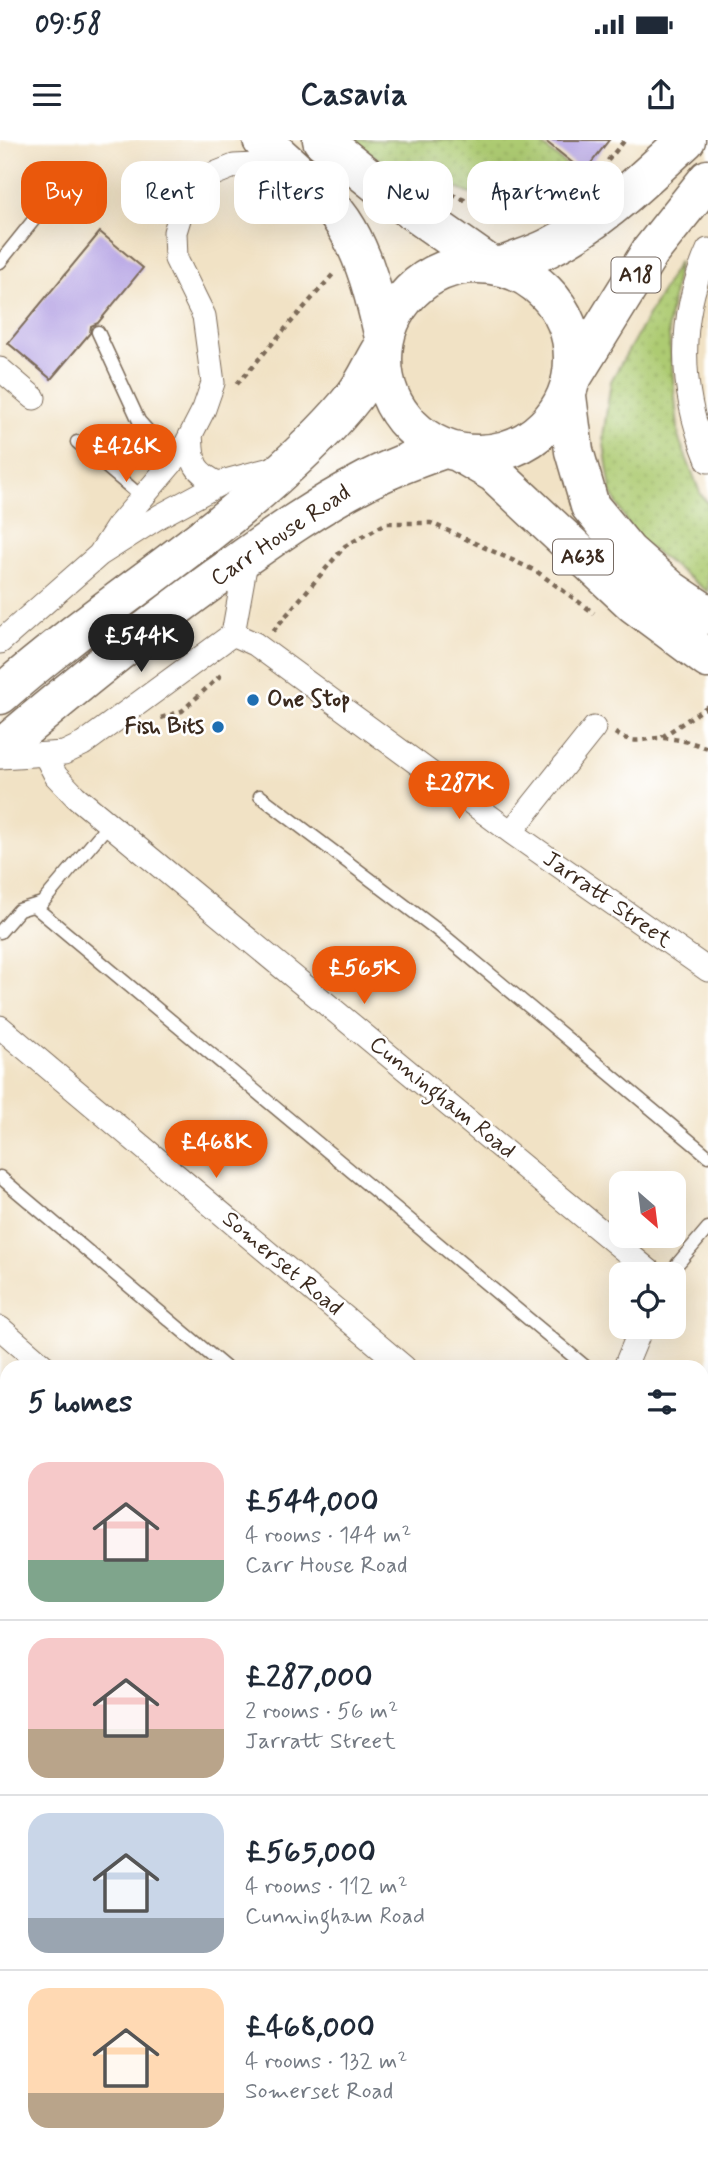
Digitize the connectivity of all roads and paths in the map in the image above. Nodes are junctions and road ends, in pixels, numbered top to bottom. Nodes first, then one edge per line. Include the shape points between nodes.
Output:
1 (262, 140) edge
2 (322, 140) edge
3 (625, 140) edge
4 (686, 140) edge
5 (284, 161) edge
6 (234, 166) edge
7 (708, 179) edge
8 (453, 195) edge
9 (31, 224) edge
10 (343, 224) edge
11 (356, 248) junction
12 (708, 250) edge
13 (0, 262) edge
14 (495, 264) junction
15 (98, 332) dead end
16 (383, 343) junction
17 (0, 369) edge
18 (570, 387) junction
19 (34, 398) dead end
20 (204, 409) junction
21 (191, 435) junction
22 (77, 442) dead end
23 (452, 451) junction
24 (174, 460) junction
25 (708, 461) edge
26 (291, 463) junction
27 (219, 484) junction
28 (143, 498) junction
29 (99, 555) junction
30 (247, 556) junction
31 (708, 615) edge
32 (600, 618) dead end
33 (233, 634) junction
34 (0, 642) edge
35 (256, 644) junction
36 (708, 659) edge
37 (0, 695) edge
38 (708, 706) edge
39 (594, 728) joint
40 (661, 737) junction
41 (708, 748) edge
42 (0, 749) edge
43 (45, 755) junction
44 (0, 757) edge
45 (260, 796) dead end
46 (109, 824) junction
47 (511, 832) junction
48 (35, 906) junction
49 (0, 932) edge
50 (708, 970) edge
51 (0, 1027) edge
52 (708, 1156) edge
53 (0, 1177) edge
54 (708, 1228) edge
55 (638, 1262) edge
56 (679, 1262) edge
57 (0, 1328) edge
58 (637, 1339) edge
59 (37, 1360) edge
60 (217, 1360) edge
61 (396, 1360) edge
62 (578, 1360) edge
63 (628, 1360) edge

1 - 5 highway
2 - 14 highway via 397,200
3 - 8 path via 590,183 529,209
4 - 14 highway via 587,225 548,248
6 - 20 street via 209,176 194,190 175,232 176,258 204,316 213,383
7 - 18 highway, A18 via 650,252
9 - 13 lane
10 - 11 highway
11 - 16 highway via 368,273
11 - 20 path via 223,401
12 - 25 street via 695,279 686,367 696,426
14 - 16 highway via 460,265 408,293 391,318
14 - 18 highway via 536,282 559,306 572,337
15 - 24 lane via 139,421
16 - 23 highway via 383,375 393,404 420,436
16 - 26 highway, Carr House Road via 356,393
17 - 19 street
18 - 23 highway via 556,415 536,435 498,453
18 - 31 highway, A638 via 574,451 590,506 628,552
20 - 21 street
21 - 24 street
21 - 27 street via 193,463 201,474
22 - 28 lane
23 - 30 highway, Carr House Road via 362,482
23 - 36 highway, A638 via 494,473 634,604
24 - 28 street
26 - 27 street
26 - 37 highway, Carr House Road via 233,514
27 - 29 street
28 - 29 street
29 - 34 street
30 - 33 street
30 - 42 highway, Carr House Road via 83,677
32 - 35 path via 536,571 431,523 387,523 345,546 274,630
33 - 35 street, Jarratt Street
33 - 43 street via 83,744
35 - 47 street, Jarratt Street
38 - 40 path
39 - 40 path via 601,724 626,740
39 - 47 street
40 - 41 path
43 - 44 street
43 - 46 street, Cunningham Road via 56,776
45 - 52 lane via 436,929
46 - 48 lane
46 - 55 street, Cunningham Road
47 - 50 street, Jarratt Street
48 - 49 lane via 19,910
48 - 62 lane
51 - 61 street, Somerset Road
53 - 60 lane
54 - 56 lane
57 - 59 street
58 - 63 street

